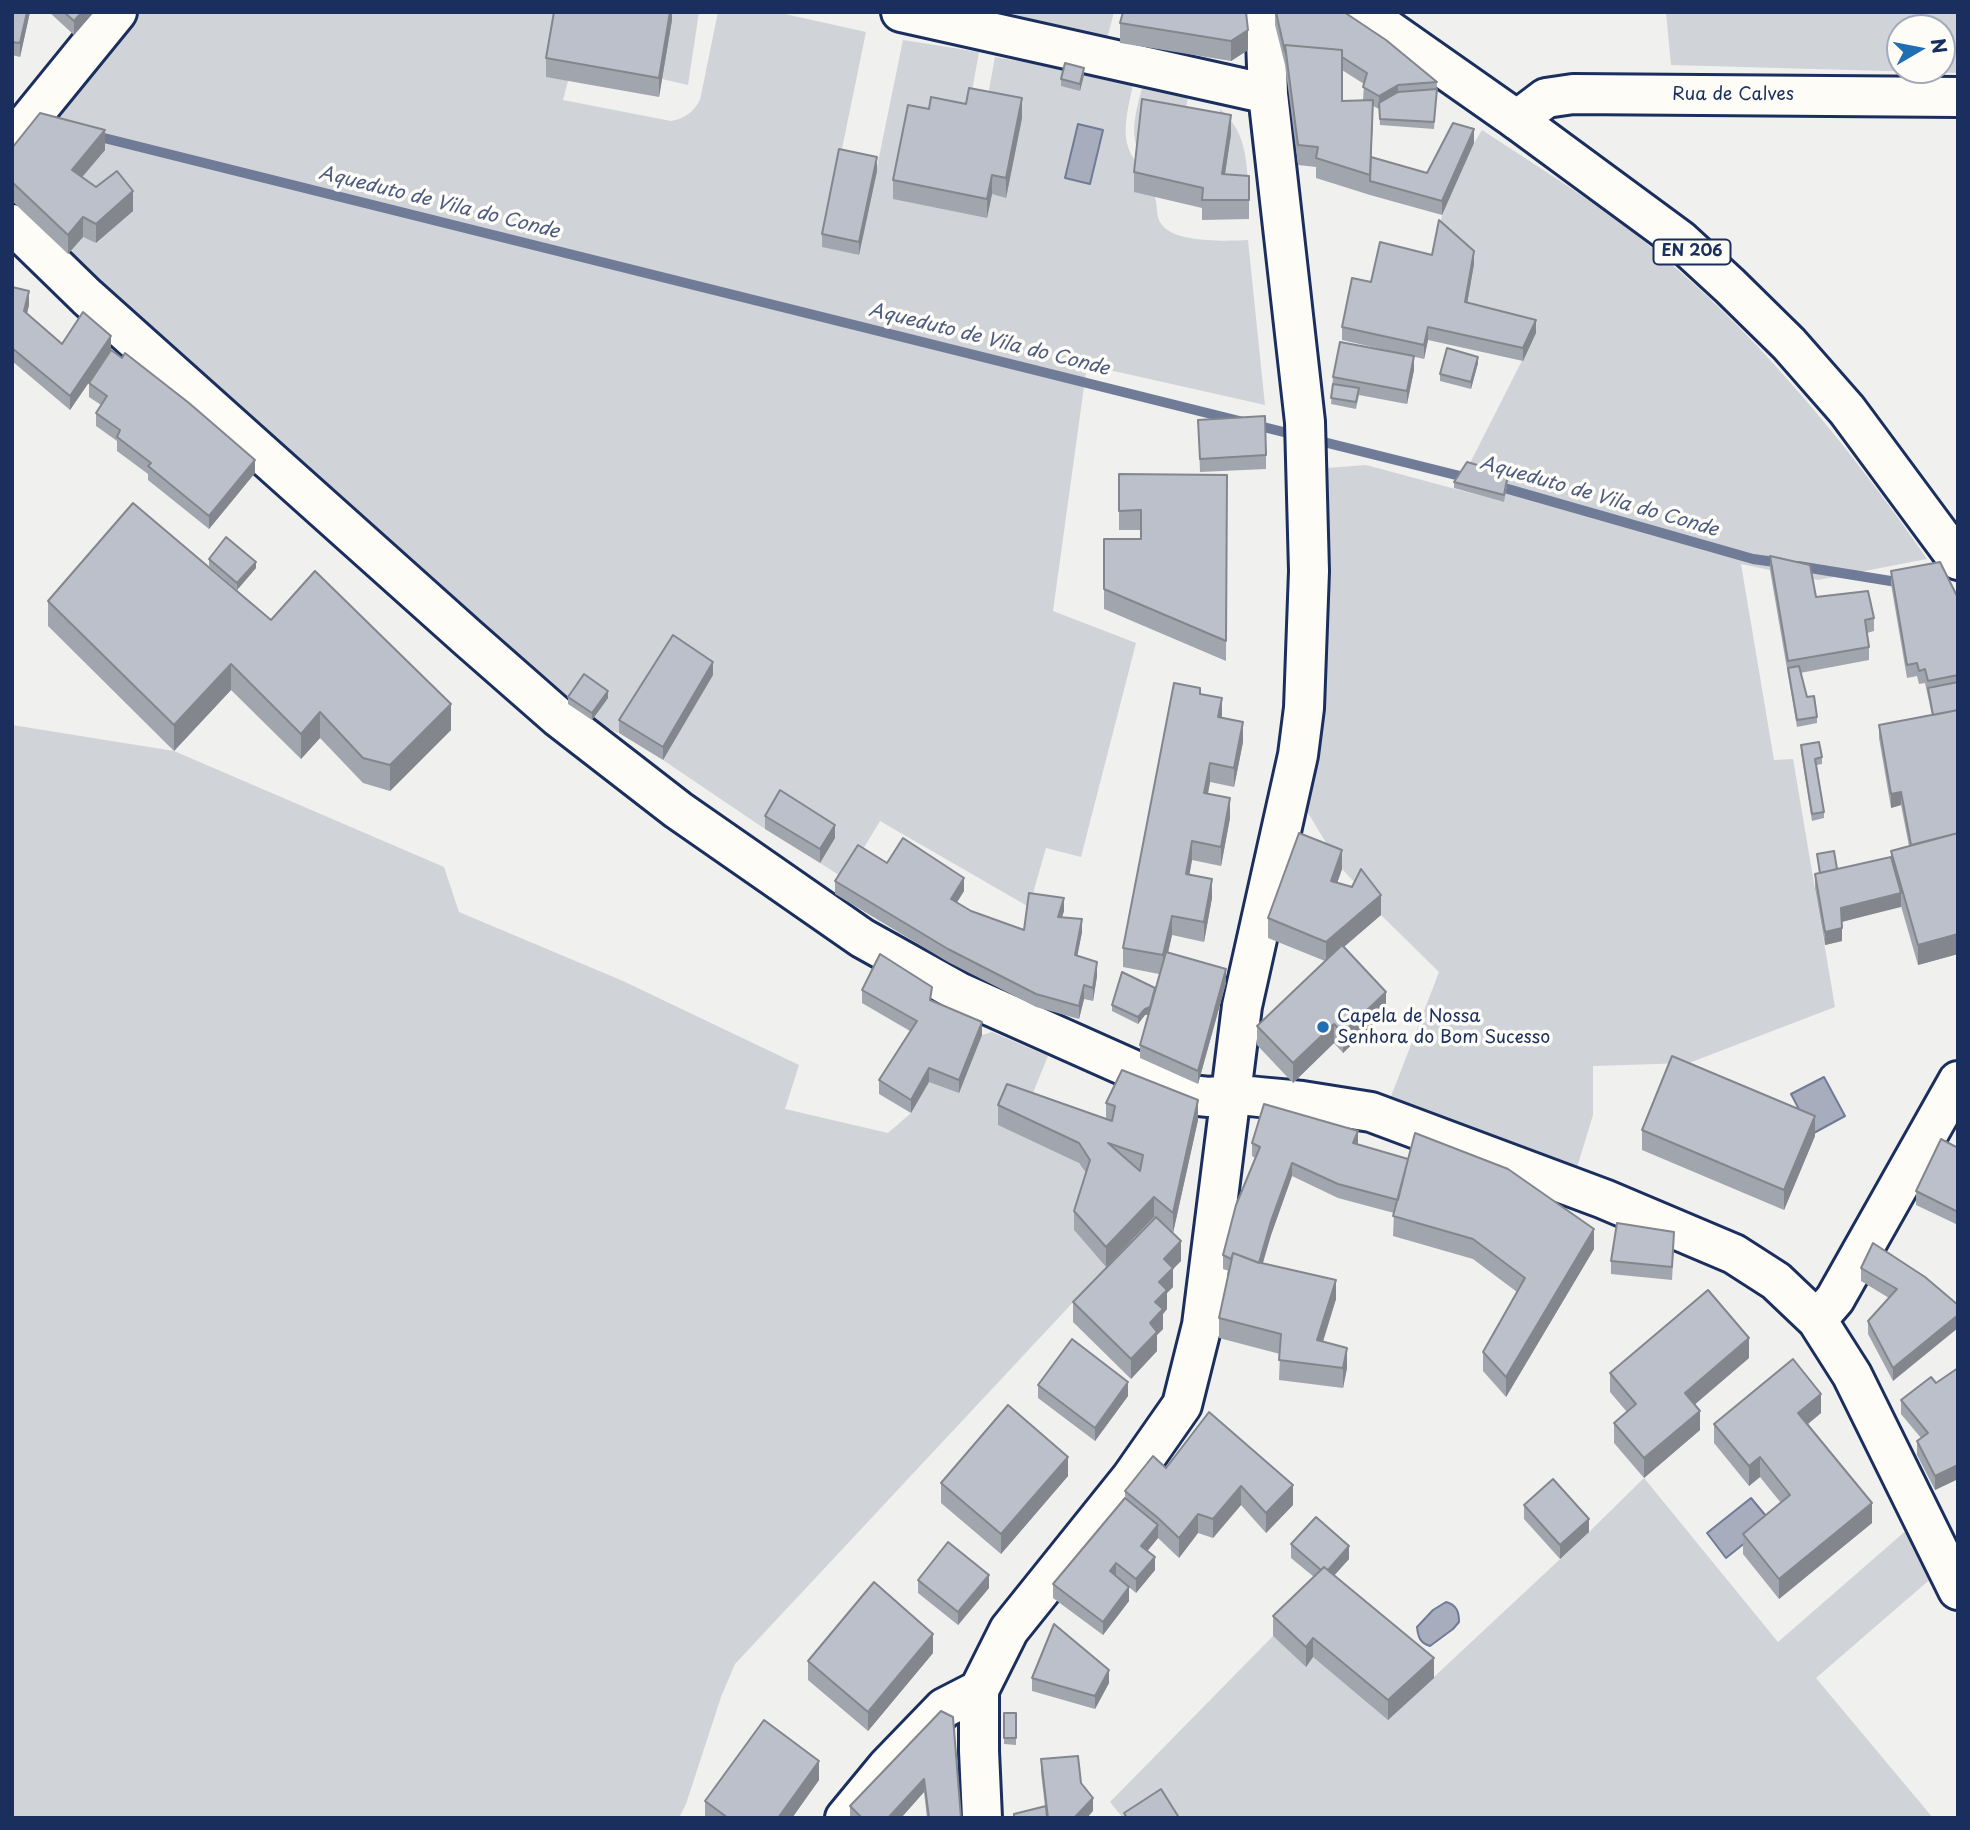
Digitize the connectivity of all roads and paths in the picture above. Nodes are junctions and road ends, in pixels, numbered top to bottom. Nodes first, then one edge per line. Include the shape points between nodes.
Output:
1 (117, 12) edge
2 (901, 12) edge
3 (1265, 12) edge
4 (1363, 12) edge
5 (1268, 94) junction
6 (1958, 97) edge
7 (1517, 120) junction
8 (12, 141) edge
9 (12, 224) edge
10 (1958, 560) edge
11 (1958, 1081) edge
12 (1232, 1094) junction
13 (1816, 1320) junction
14 (1958, 1590) edge
15 (979, 1690) junction
16 (845, 1818) edge
17 (982, 1818) edge

1 - 8 street
2 - 5 street
3 - 5 street
4 - 7 street, EN 206
5 - 12 street via 1305,422 1308,637 1298,755 1242,1006
6 - 7 street, Rua de Calves via 1573,94 1546,98
7 - 10 street, EN 206 via 1680,240 1789,344 1847,410
9 - 12 street via 87,297 468,638 558,717 678,810 862,938 959,992 1190,1096
11 - 13 street via 1835,1299
12 - 13 street via 1371,1112 1604,1199 1734,1254 1776,1281
12 - 15 street via 1202,1325 1182,1405 1132,1478 1009,1630
13 - 14 street via 1852,1375
15 - 16 street via 944,1707
15 - 17 street

